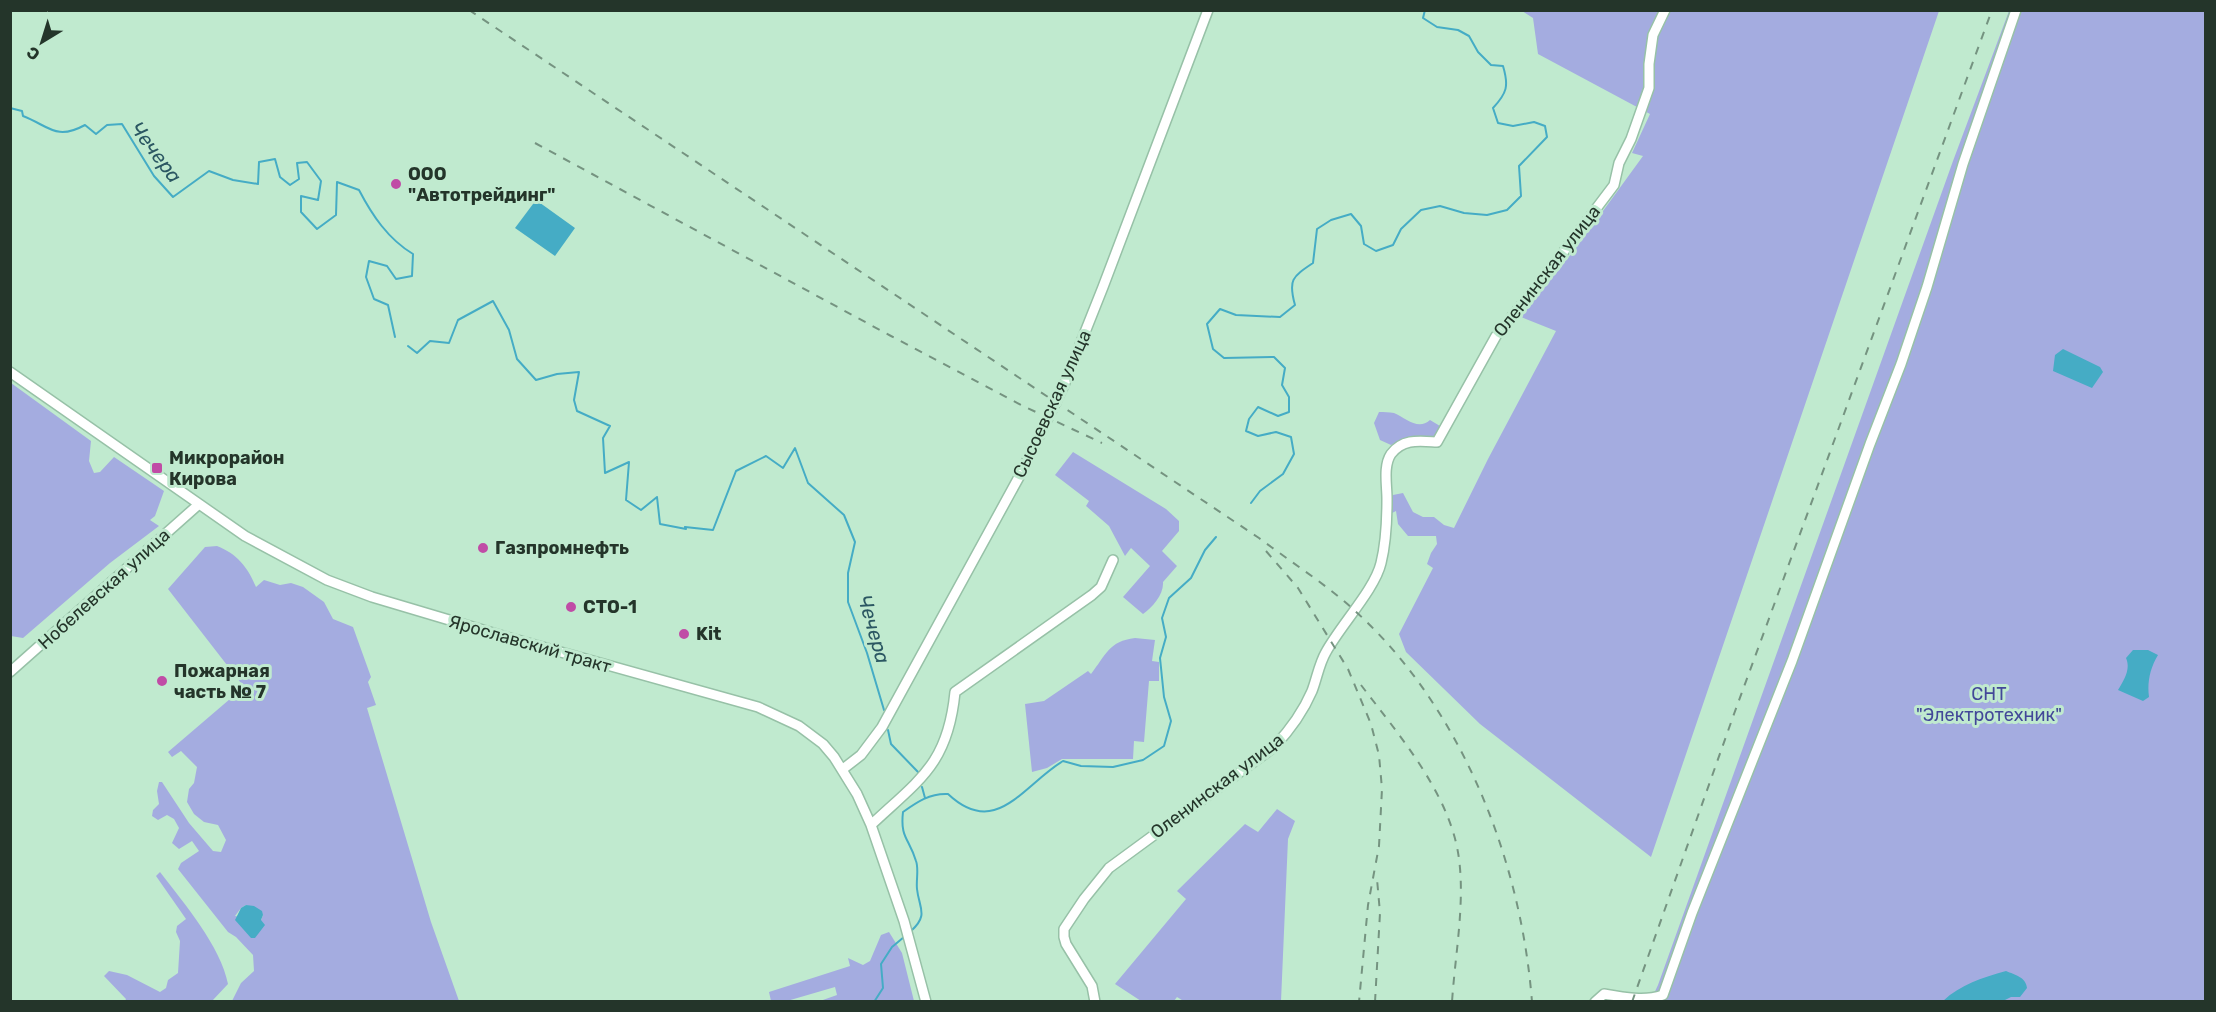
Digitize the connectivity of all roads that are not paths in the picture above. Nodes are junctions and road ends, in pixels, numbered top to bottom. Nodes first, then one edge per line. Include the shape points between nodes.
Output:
1 (1209, 10) edge
2 (1665, 10) edge
3 (2016, 10) edge
4 (10, 372) edge
5 (198, 505) junction
6 (1113, 560) dead end
7 (10, 672) edge
8 (843, 769) junction
9 (872, 825) junction
10 (926, 1002) edge
11 (1095, 1002) edge
12 (1595, 1002) edge

1 - 8 street, Сысоевская улица via 1103,287 1048,417 882,727 861,755
2 - 11 street, Оленинская улица via 1653,35 1649,88 1618,163 1614,185 1496,336 1437,442 1413,440 1398,446 1389,456 1381,564 1325,652 1302,712 1274,747 1109,868 1064,929 1066,944 1092,986
3 - 12 street via 1901,364 1664,994 1643,1000 1604,994
4 - 5 street, Ярославский тракт
5 - 7 street, Нобелевская улица
5 - 8 street, Ярославский тракт via 276,554 372,597 780,715 823,744
6 - 9 street via 1101,587 1092,595 955,693 952,718 939,755 929,770
8 - 9 street, Ярославский тракт
9 - 10 street, Ярославский тракт

